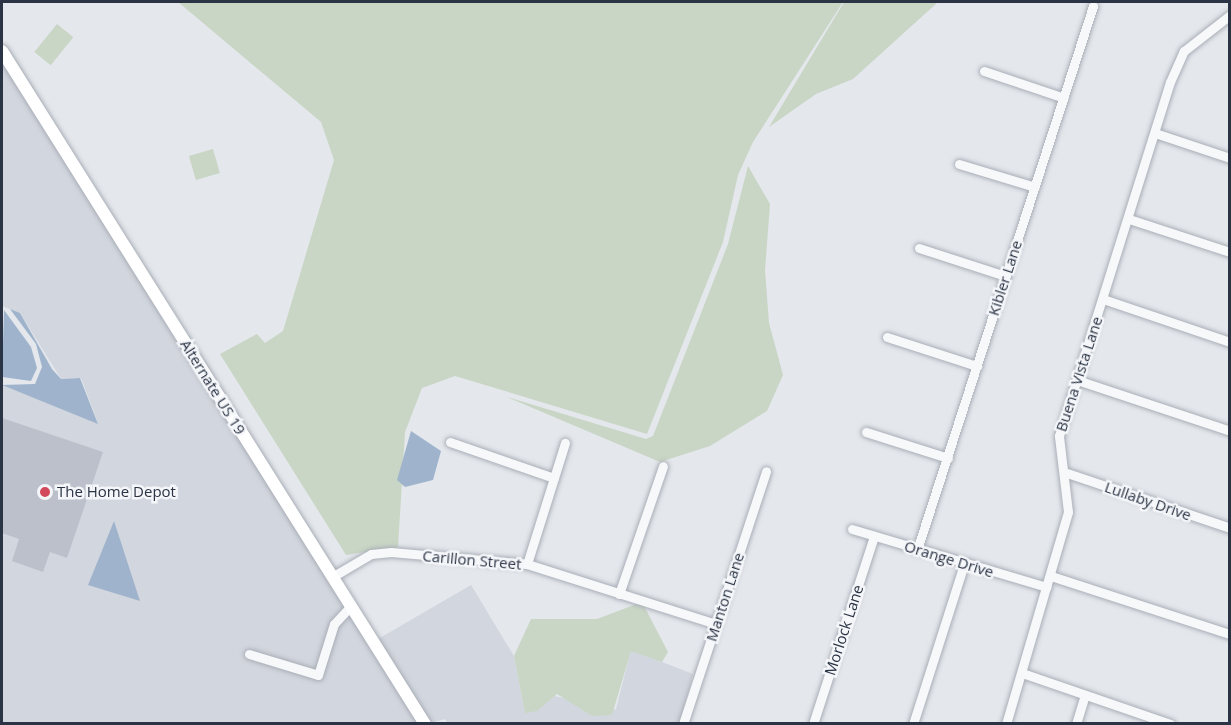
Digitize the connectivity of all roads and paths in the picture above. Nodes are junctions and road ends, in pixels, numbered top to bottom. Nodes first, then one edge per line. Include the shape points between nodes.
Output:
1 (1093, 6) dead end
2 (1230, 15) edge
3 (2, 51) edge
4 (984, 71) dead end
5 (1064, 98) junction
6 (1155, 133) junction
7 (1230, 158) edge
8 (960, 164) dead end
9 (1035, 187) junction
10 (1129, 219) junction
11 (919, 248) dead end
12 (1230, 252) edge
13 (1005, 276) junction
14 (1103, 299) junction
15 (887, 337) dead end
16 (1230, 342) edge
17 (977, 366) junction
18 (1077, 380) junction
19 (1230, 431) edge
20 (866, 432) dead end
21 (450, 442) dead end
22 (565, 444) dead end
23 (948, 458) junction
24 (663, 466) dead end
25 (766, 471) dead end
26 (1067, 473) junction
27 (554, 478) junction
28 (1230, 528) edge
29 (852, 529) dead end
30 (874, 536) junction
31 (916, 550) junction
32 (527, 564) junction
33 (964, 564) junction
34 (333, 576) junction
35 (1051, 576) junction
36 (1047, 587) junction
37 (618, 594) junction
38 (351, 606) junction
39 (716, 624) junction
40 (1230, 634) edge
41 (249, 654) dead end
42 (1022, 674) junction
43 (1085, 695) junction
44 (422, 722) edge
45 (684, 723) edge
46 (813, 723) edge
47 (913, 723) edge
48 (1006, 723) edge
49 (1076, 723) edge
50 (1170, 723) edge

1 - 5 street, Kibler Lane
2 - 6 street, Buena Vista Lane via 1184,51
3 - 34 main road, Alternate US 19
4 - 5 street
5 - 9 street, Kibler Lane
6 - 7 street
6 - 10 street, Buena Vista Lane
8 - 9 street
9 - 13 street, Kibler Lane
10 - 12 street
10 - 14 street, Buena Vista Lane
11 - 13 street
13 - 17 street, Kibler Lane
14 - 16 street
14 - 18 street, Buena Vista Lane
15 - 17 street
17 - 23 street, Kibler Lane
18 - 19 street
18 - 26 street, Buena Vista Lane via 1059,436
20 - 23 street
21 - 27 street
22 - 27 street
23 - 31 street, Kibler Lane
24 - 37 street
25 - 39 street, Manton Lane
26 - 28 street, Lullaby Drive
26 - 35 street, Buena Vista Lane via 1068,512
27 - 32 street
29 - 30 street, Orange Drive
30 - 31 street, Orange Drive
30 - 46 street, Morlock Lane
31 - 33 street, Orange Drive
32 - 34 street, Carillon Street via 391,552 371,554
32 - 37 street, Carillon Street
33 - 36 street, Orange Drive
33 - 47 street
34 - 38 main road, Alternate US 19
35 - 36 street, Buena Vista Lane
35 - 40 street
36 - 42 street, Buena Vista Lane
37 - 39 street, Carillon Street
38 - 41 street via 334,624 318,675
38 - 44 main road, Alternate US 19
39 - 45 street, Manton Lane
42 - 43 street
42 - 48 street, Buena Vista Lane
43 - 49 street
43 - 50 street

